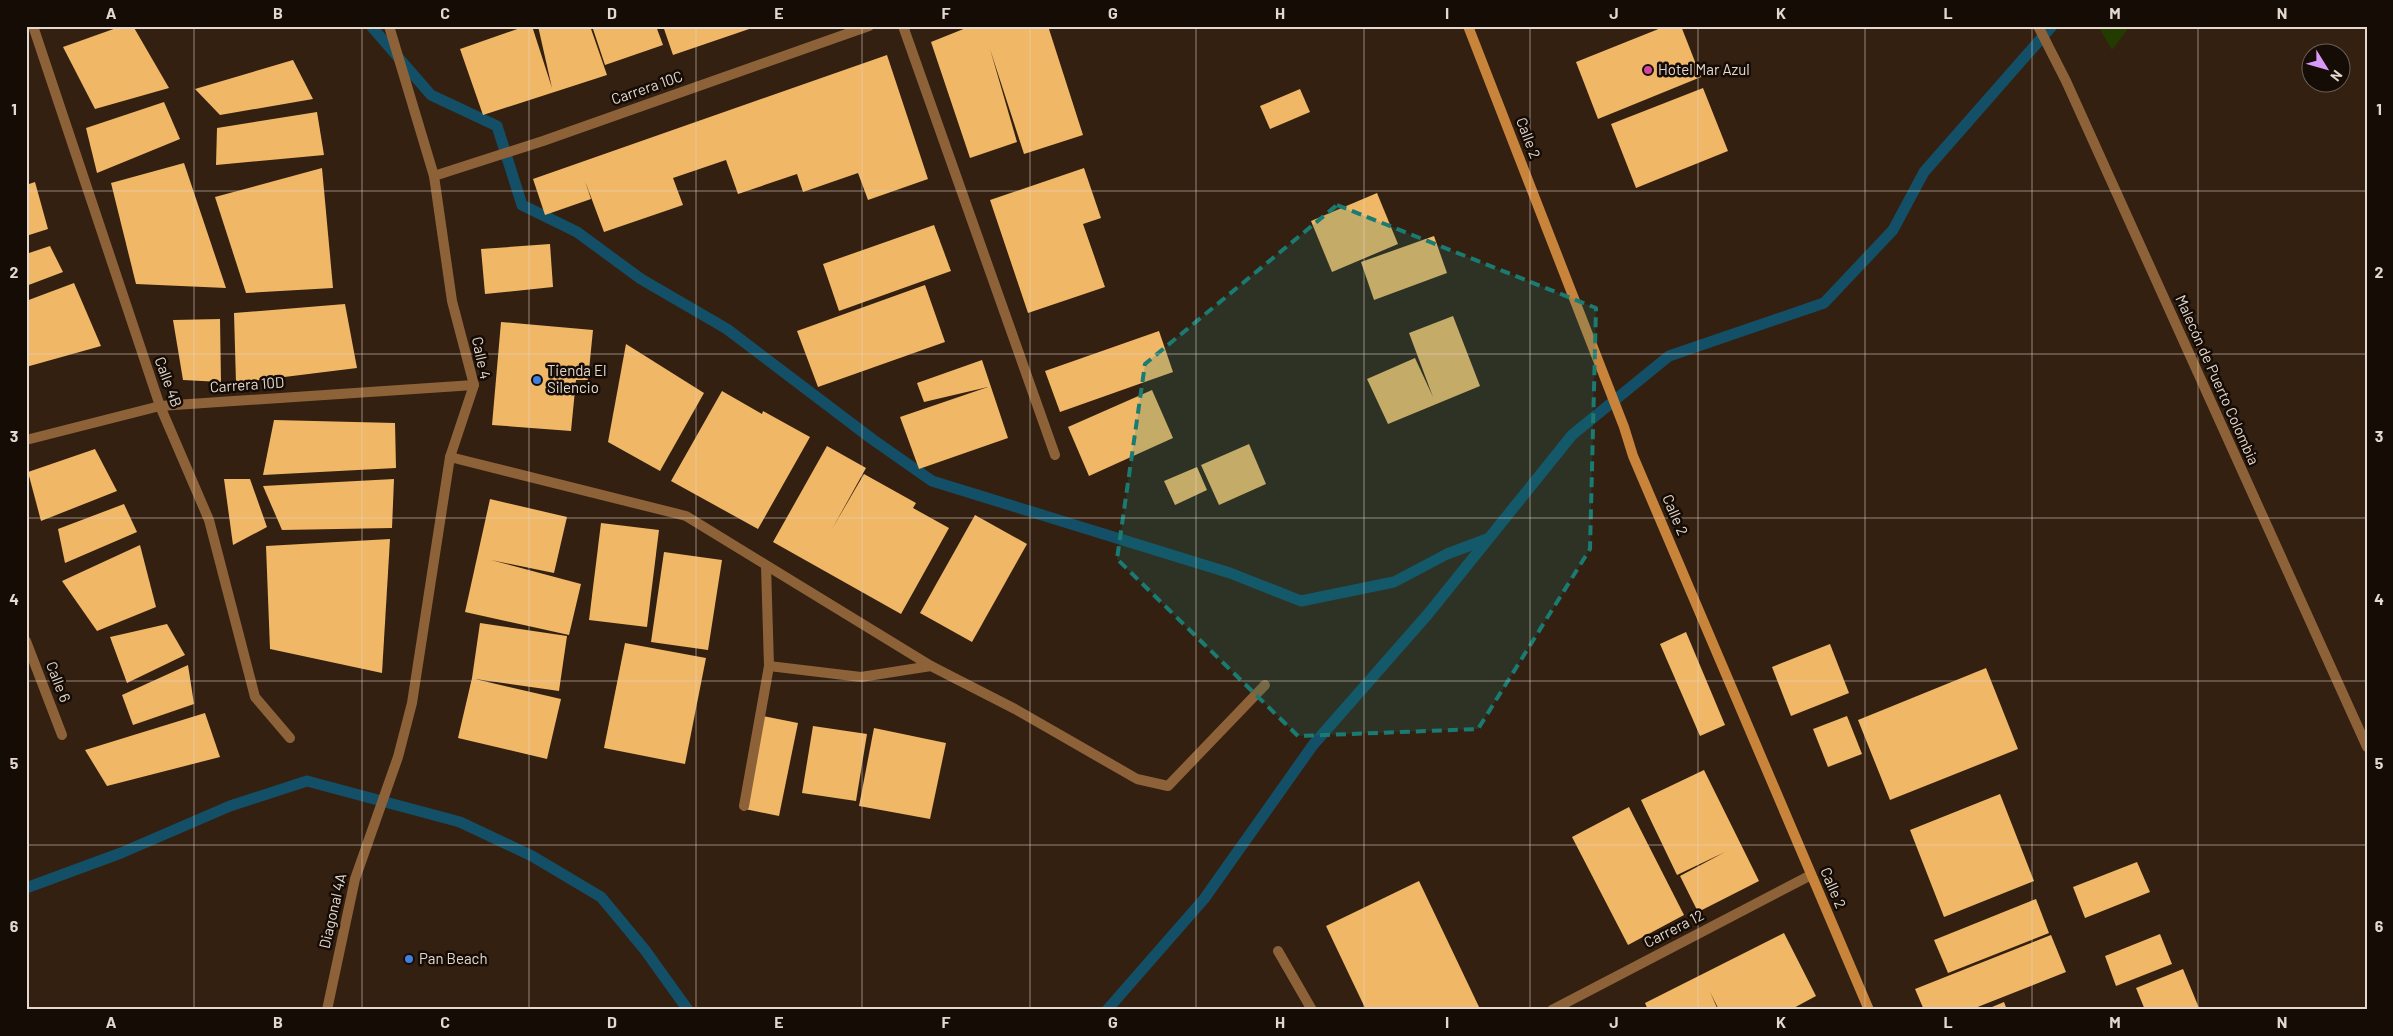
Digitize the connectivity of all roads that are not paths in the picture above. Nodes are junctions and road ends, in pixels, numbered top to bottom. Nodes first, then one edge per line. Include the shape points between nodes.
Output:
1 (33, 26) edge
2 (389, 26) edge
3 (869, 26) edge
4 (903, 26) edge
5 (1468, 26) edge
6 (2038, 26) edge
7 (434, 176) junction
8 (474, 385) junction
9 (160, 406) junction
10 (26, 440) edge
11 (1055, 455) dead end
12 (450, 457) junction
13 (766, 566) junction
14 (26, 641) edge
15 (769, 666) junction
16 (930, 666) junction
17 (1265, 685) dead end
18 (62, 735) dead end
19 (290, 738) dead end
20 (2367, 747) edge
21 (398, 757) joint
22 (744, 806) dead end
23 (1811, 875) junction
24 (1278, 951) dead end
25 (327, 1010) edge
26 (1312, 1010) edge
27 (1552, 1010) edge
28 (1869, 1010) edge

1 - 9 street, Calle 4B
2 - 7 street, Calle 4
3 - 7 street, Carrera 10C
4 - 11 street
5 - 23 street, Calle 2 via 1633,456
6 - 20 street, Malecón de Puerto Colombia via 2066,81
7 - 8 street, Calle 4 via 452,301
8 - 9 street, Carrera 10D
8 - 12 street, Calle 4
9 - 10 street, Carrera 10D
9 - 19 street, Calle 4B via 209,520 255,696
12 - 13 street via 686,516
12 - 21 street, Calle 4 via 412,703
13 - 15 street
13 - 16 street
14 - 18 street, Calle 6
15 - 16 street via 860,677
15 - 22 street
16 - 17 street via 1015,709 1136,779 1168,786
21 - 25 street, Diagonal 4A via 355,879
23 - 27 street, Carrera 12
23 - 28 street, Calle 2
24 - 26 street

